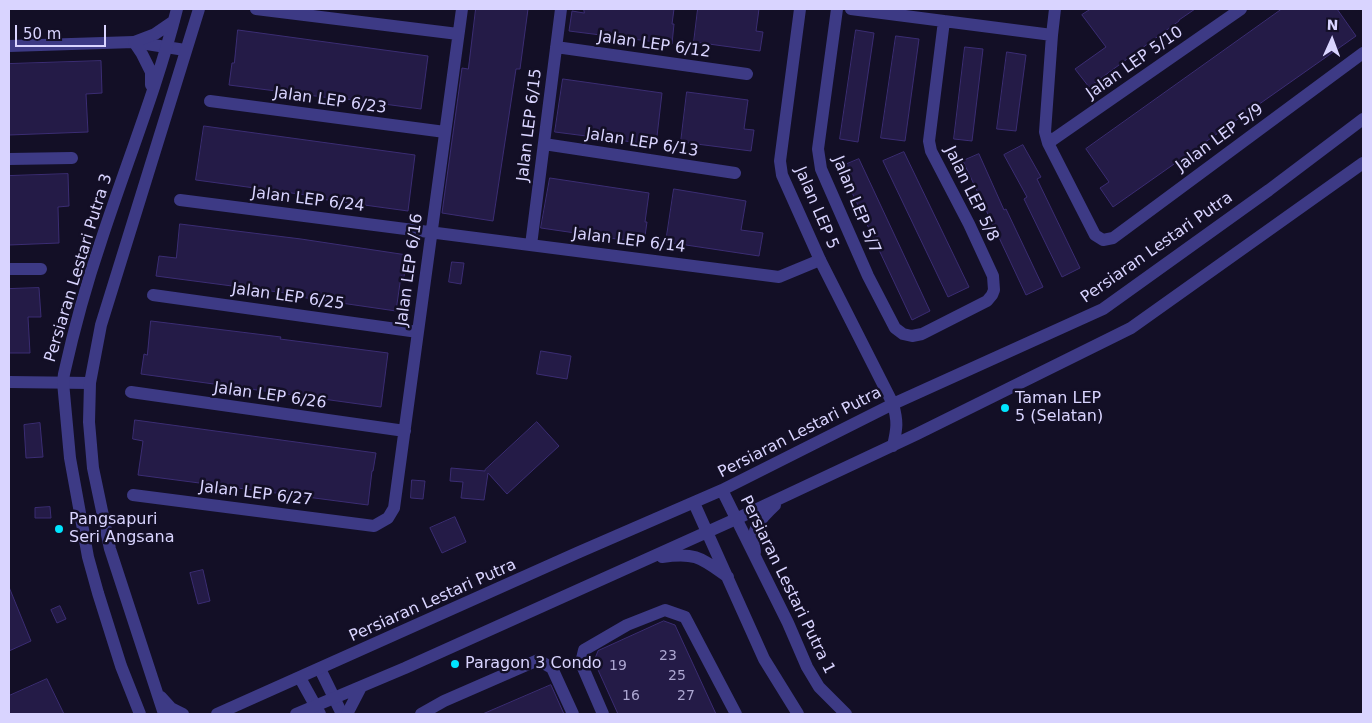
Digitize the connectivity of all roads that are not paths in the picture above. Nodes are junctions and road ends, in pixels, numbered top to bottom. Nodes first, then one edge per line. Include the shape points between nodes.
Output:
1 (198, 9) edge
2 (256, 9) edge
3 (462, 9) edge
4 (561, 9) edge
5 (800, 9) edge
6 (837, 9) edge
7 (851, 9) edge
8 (1055, 9) edge
9 (1240, 9) edge
10 (175, 15) edge
11 (944, 21) junction
12 (458, 34) junction
13 (1052, 35) junction
14 (134, 42) junction
15 (9, 46) edge
16 (166, 47) junction
17 (556, 47) junction
18 (185, 50) junction
19 (1363, 53) edge
20 (747, 74) dead end
21 (152, 92) junction
22 (210, 101) dead end
23 (1363, 119) edge
24 (445, 132) junction
25 (544, 144) junction
26 (1048, 144) junction
27 (72, 158) dead end
28 (9, 159) edge
29 (1363, 163) edge
30 (735, 174) dead end
31 (180, 200) dead end
32 (432, 232) junction
33 (531, 245) junction
34 (820, 260) junction
35 (41, 268) dead end
36 (9, 269) edge
37 (994, 290) joint
38 (153, 295) dead end
39 (418, 332) junction
40 (9, 382) edge
41 (63, 382) junction
42 (90, 383) junction
43 (131, 392) dead end
44 (893, 404) junction
45 (405, 431) junction
46 (893, 446) junction
47 (722, 490) junction
48 (133, 495) dead end
49 (784, 497) junction
50 (694, 503) junction
51 (736, 519) junction
52 (374, 526) joint
53 (708, 532) junction
54 (649, 559) junction
55 (757, 562) junction
56 (728, 577) junction
57 (320, 669) junction
58 (300, 678) junction
59 (361, 687) junction
60 (156, 691) junction
61 (334, 698) junction
62 (318, 710) edge
63 (797, 713) edge
64 (140, 714) edge
65 (164, 714) edge
66 (184, 714) edge
67 (217, 714) edge
68 (296, 714) edge
69 (342, 714) edge
70 (347, 714) edge
71 (421, 714) edge
72 (573, 714) edge
73 (603, 714) edge
74 (736, 714) edge
75 (846, 714) edge

1 - 18 street
2 - 12 street
3 - 12 street, Jalan LEP 6/16
4 - 17 street, Jalan LEP 6/15
5 - 34 street, Jalan LEP 5 via 780,160 782,175
6 - 37 street, Jalan LEP 5/7 via 818,149 820,169 895,328 903,334 922,334 986,301
7 - 11 street
8 - 13 street
9 - 26 street, Jalan LEP 5/10
10 - 14 street via 155,34
10 - 16 street, Persiaran Lestari Putra 3
11 - 13 street
11 - 37 street, Jalan LEP 5/8 via 929,140 931,151 993,276
12 - 24 street, Jalan LEP 6/16
13 - 26 street via 1045,123
14 - 15 street
14 - 16 street
14 - 21 street via 151,72
16 - 18 street
16 - 21 street, Persiaran Lestari Putra 3
17 - 20 street, Jalan LEP 6/12
17 - 25 street, Jalan LEP 6/15
18 - 42 street via 101,326
19 - 26 street, Jalan LEP 5/9 via 1113,238 1102,240 1095,235
21 - 41 street, Persiaran Lestari Putra 3 via 85,293
22 - 24 street, Jalan LEP 6/23
23 - 44 street, Persiaran Lestari Putra via 1102,309
24 - 32 street, Jalan LEP 6/16
25 - 30 street, Jalan LEP 6/13
25 - 33 street, Jalan LEP 6/15
27 - 28 street
29 - 46 street via 1131,328
31 - 32 street, Jalan LEP 6/24
32 - 33 street, Jalan LEP 6/14
32 - 39 street, Jalan LEP 6/16
33 - 34 street, Jalan LEP 6/14 via 779,277
34 - 44 street, Jalan LEP 5
35 - 36 street
38 - 39 street, Jalan LEP 6/25
39 - 45 street, Jalan LEP 6/16
40 - 41 street
41 - 42 street
41 - 64 street, Persiaran Lestari Putra 3 via 70,458 88,557 121,666
42 - 60 street via 93,468 108,540
43 - 45 street, Jalan LEP 6/26
44 - 46 street, Jalan LEP 5 via 897,429
44 - 47 street, Persiaran Lestari Putra
45 - 52 street, Jalan LEP 6/16 via 394,508 388,518
46 - 49 street
47 - 50 street, Persiaran Lestari Putra
47 - 51 street, Persiaran Lestari Putra 1
48 - 52 street, Jalan LEP 6/27
49 - 51 street
49 - 55 street via 760,518 753,540
50 - 53 street
50 - 57 street, Persiaran Lestari Putra
51 - 53 street
51 - 55 street, Persiaran Lestari Putra 1
53 - 54 street
53 - 56 street
54 - 56 street via 692,556
54 - 59 street
55 - 75 street, Persiaran Lestari Putra 1 via 807,667 819,687
56 - 63 street via 764,659
57 - 58 street, Persiaran Lestari Putra
57 - 61 street
58 - 62 street
58 - 67 street, Persiaran Lestari Putra
59 - 61 street
59 - 70 street
60 - 65 street
60 - 66 street via 171,708
61 - 62 street
61 - 69 street
62 - 68 street
71 - 72 street via 538,660 552,668
73 - 74 street via 581,664 584,650 627,625 665,610 685,617

